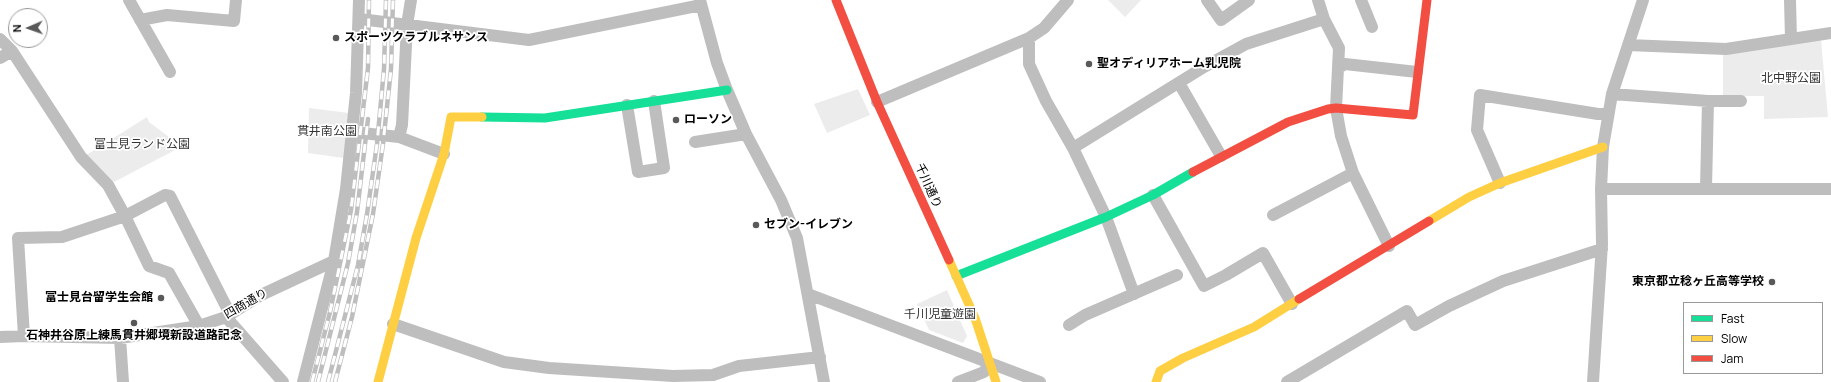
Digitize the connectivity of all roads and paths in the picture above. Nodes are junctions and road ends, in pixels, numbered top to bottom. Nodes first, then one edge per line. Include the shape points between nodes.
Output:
1 (129, 0) edge
2 (236, 0) edge
3 (359, 0) edge
4 (411, 0) edge
5 (836, 0) edge
6 (1068, 0) edge
7 (1207, 0) edge
8 (1249, 0) edge
9 (1318, 0) edge
10 (1361, 0) edge
11 (1427, 0) edge
12 (1643, 0) edge
13 (1790, 0) edge
14 (700, 2) edge
15 (1324, 18) junction
16 (360, 19) junction
17 (140, 20) junction
18 (407, 25) junction
19 (1372, 27) dead end
20 (1831, 33) edge
21 (1029, 38) junction
22 (0, 39) edge
23 (1791, 39) junction
24 (1628, 45) junction
25 (12, 51) junction
26 (0, 58) edge
27 (1338, 68) junction
28 (170, 72) dead end
29 (1417, 72) junction
30 (1179, 83) junction
31 (727, 90) junction
32 (1612, 94) junction
33 (654, 101) junction
34 (1708, 101) junction
35 (1741, 101) dead end
36 (877, 102) junction
37 (627, 105) junction
38 (1336, 108) junction
39 (1607, 114) junction
40 (353, 132) junction
41 (746, 134) junction
42 (399, 137) junction
43 (695, 142) dead end
44 (1603, 147) junction
45 (1073, 148) junction
46 (444, 154) junction
47 (1221, 156) junction
48 (1353, 173) junction
49 (1500, 184) junction
50 (1706, 188) junction
51 (1601, 189) junction
52 (1831, 189) edge
53 (1153, 195) junction
54 (1272, 215) dead end
55 (125, 216) junction
56 (1106, 217) junction
57 (1390, 246) junction
58 (1602, 249) junction
59 (334, 261) junction
60 (1177, 275) dead end
61 (956, 276) junction
62 (808, 294) junction
63 (1134, 294) junction
64 (1292, 304) junction
65 (228, 315) junction
66 (393, 324) junction
67 (1069, 325) dead end
68 (198, 326) junction
69 (24, 336) junction
70 (0, 337) edge
71 (120, 338) junction
72 (820, 357) junction
73 (990, 363) junction
74 (672, 379) edge
75 (123, 382) edge
76 (283, 382) edge
77 (303, 382) edge
78 (378, 382) edge
79 (824, 382) edge
80 (958, 382) edge
81 (996, 382) edge
82 (1040, 382) edge
83 (1156, 382) edge
84 (1287, 382) edge
85 (1593, 382) edge

1 - 17 street
2 - 17 street via 234,21 167,15
3 - 16 street
4 - 18 street
5 - 36 street, 千川通り
6 - 21 street via 1044,28
7 - 8 street via 1221,20
9 - 15 street
10 - 19 street
11 - 29 street
12 - 24 street
13 - 23 street
14 - 18 street via 529,40
14 - 31 street
15 - 27 street via 1339,48
15 - 30 street via 1246,44
16 - 18 street
16 - 40 street
17 - 28 street
18 - 42 street via 402,125
20 - 23 street
21 - 36 street
21 - 45 street via 1029,64 1046,101
22 - 25 street
23 - 24 street via 1726,49
24 - 32 street
25 - 26 street
25 - 55 street via 81,157 108,185
27 - 29 street via 1345,64
27 - 38 street
29 - 38 street via 1412,115
30 - 45 street
30 - 47 street
31 - 33 street
31 - 41 street
32 - 34 street
32 - 39 street
33 - 37 street
33 - 37 street via 664,168 638,172
34 - 35 street
34 - 50 street
36 - 61 street, 千川通り
37 - 46 street via 545,118 451,117
38 - 47 street via 1288,122
38 - 48 street via 1341,136
39 - 44 street
39 - 49 street via 1480,95 1477,130
40 - 42 street
40 - 59 street
41 - 43 street
41 - 62 street via 781,200 797,238
42 - 46 street
44 - 49 street
44 - 51 street
45 - 56 street
46 - 66 street via 416,238
47 - 53 street
48 - 54 street
48 - 57 street
49 - 57 street via 1442,212
50 - 51 street
50 - 52 street
51 - 58 street
53 - 56 street
53 - 64 street via 1204,286 1262,253
55 - 65 street via 165,195 170,196
55 - 68 street via 149,266 169,273
55 - 69 street via 62,237 18,238
56 - 61 street
56 - 63 street
57 - 64 street
58 - 84 street via 1503,281 1415,325 1407,311
58 - 85 street
59 - 65 street, 四商通り via 261,295
59 - 77 street
60 - 63 street
61 - 73 street, 千川通り via 975,318
62 - 72 street
62 - 73 street
63 - 67 street via 1085,315
64 - 83 street via 1254,327 1183,358 1160,371
65 - 68 street, 四商通り
65 - 76 street
66 - 74 street via 504,362
66 - 78 street
68 - 71 street, 四商通り
69 - 70 street, 四商通り
69 - 71 street, 四商通り
71 - 75 street
72 - 74 street via 739,366 713,375
72 - 79 street
73 - 80 street via 984,372
73 - 81 street, 千川通り
73 - 82 street

